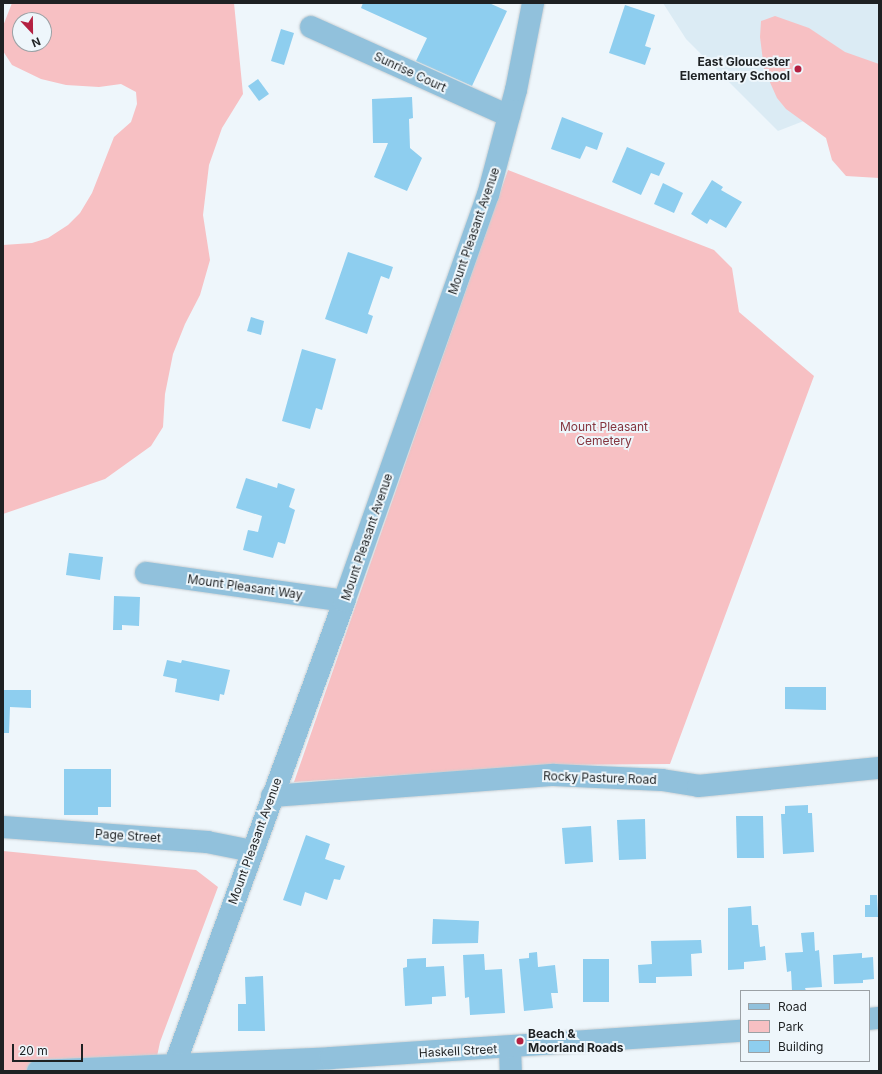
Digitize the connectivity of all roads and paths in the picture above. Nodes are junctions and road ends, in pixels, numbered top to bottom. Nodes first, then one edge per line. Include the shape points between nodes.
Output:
1 (533, 3) edge
2 (311, 27) dead end
3 (509, 116) junction
4 (146, 573) dead end
5 (344, 601) junction
6 (879, 768) edge
7 (272, 796) junction
8 (3, 827) edge
9 (252, 851) junction
10 (740, 1031) edge
11 (510, 1048) junction
12 (175, 1064) junction
13 (38, 1071) edge
14 (511, 1071) edge

1 - 3 street, Mount Pleasant Avenue
2 - 3 street, Sunrise Court
3 - 5 street, Mount Pleasant Avenue via 488,195
4 - 5 street, Mount Pleasant Way
5 - 7 street, Mount Pleasant Avenue
6 - 7 street, Rocky Pasture Road via 698,786 662,780 554,775
7 - 9 street, Mount Pleasant Avenue
8 - 9 street, Page Street via 207,842
9 - 12 street, Mount Pleasant Avenue
10 - 11 street, Haskell Street
11 - 12 street, Haskell Street
11 - 14 street
12 - 13 street, Haskell Street

